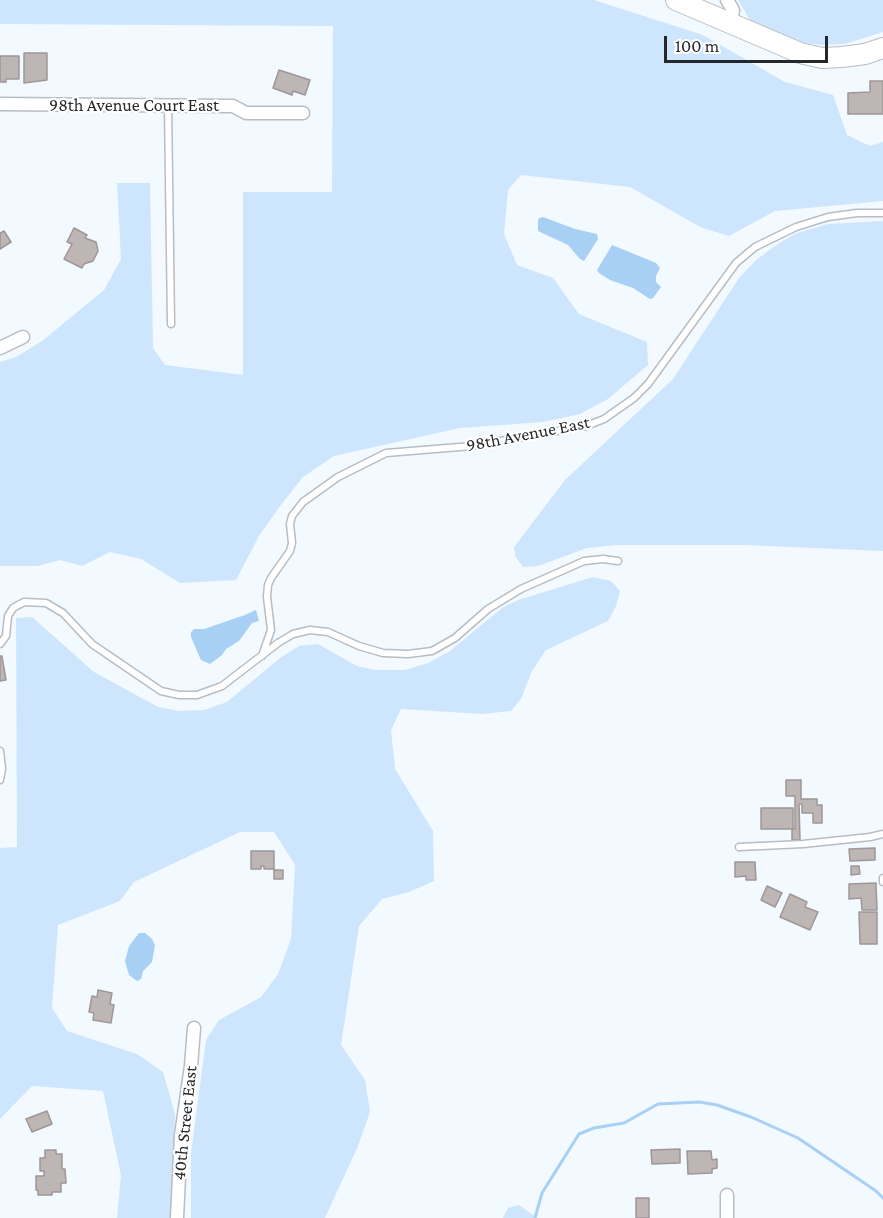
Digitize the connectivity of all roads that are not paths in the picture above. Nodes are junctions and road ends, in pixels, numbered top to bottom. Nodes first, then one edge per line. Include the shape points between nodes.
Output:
1 (676, 0) edge
2 (727, 0) edge
3 (731, 24) junction
4 (883, 48) edge
5 (0, 104) edge
6 (168, 105) junction
7 (303, 113) dead end
8 (883, 213) edge
9 (171, 324) dead end
10 (23, 337) dead end
11 (0, 348) edge
12 (618, 561) dead end
13 (0, 644) edge
14 (262, 656) junction
15 (0, 751) edge
16 (0, 780) edge
17 (883, 834) edge
18 (739, 847) dead end
19 (194, 1028) dead end
20 (727, 1195) dead end
21 (177, 1218) edge
22 (727, 1218) edge

1 - 3 main road
2 - 3 street via 733,10
3 - 4 main road via 781,47 822,58 865,54
5 - 6 street, 98th Avenue Court East
6 - 7 street, 98th Avenue Court East via 233,106 246,113
6 - 9 lane
8 - 14 lane, 98th Avenue East via 828,217 796,227 756,247 736,263 648,384 604,419 586,426 472,446 386,453 338,477 303,502 292,516 290,552 268,585 271,630
10 - 11 street
12 - 14 lane via 584,561 521,589 432,651 384,653 328,632 310,630 285,638
13 - 14 lane via 13,608 20,603 39,602 58,609 92,644 170,694 188,696 214,690
15 - 16 lane
17 - 18 lane
19 - 21 street, 40th Street East via 181,1136
20 - 22 street

